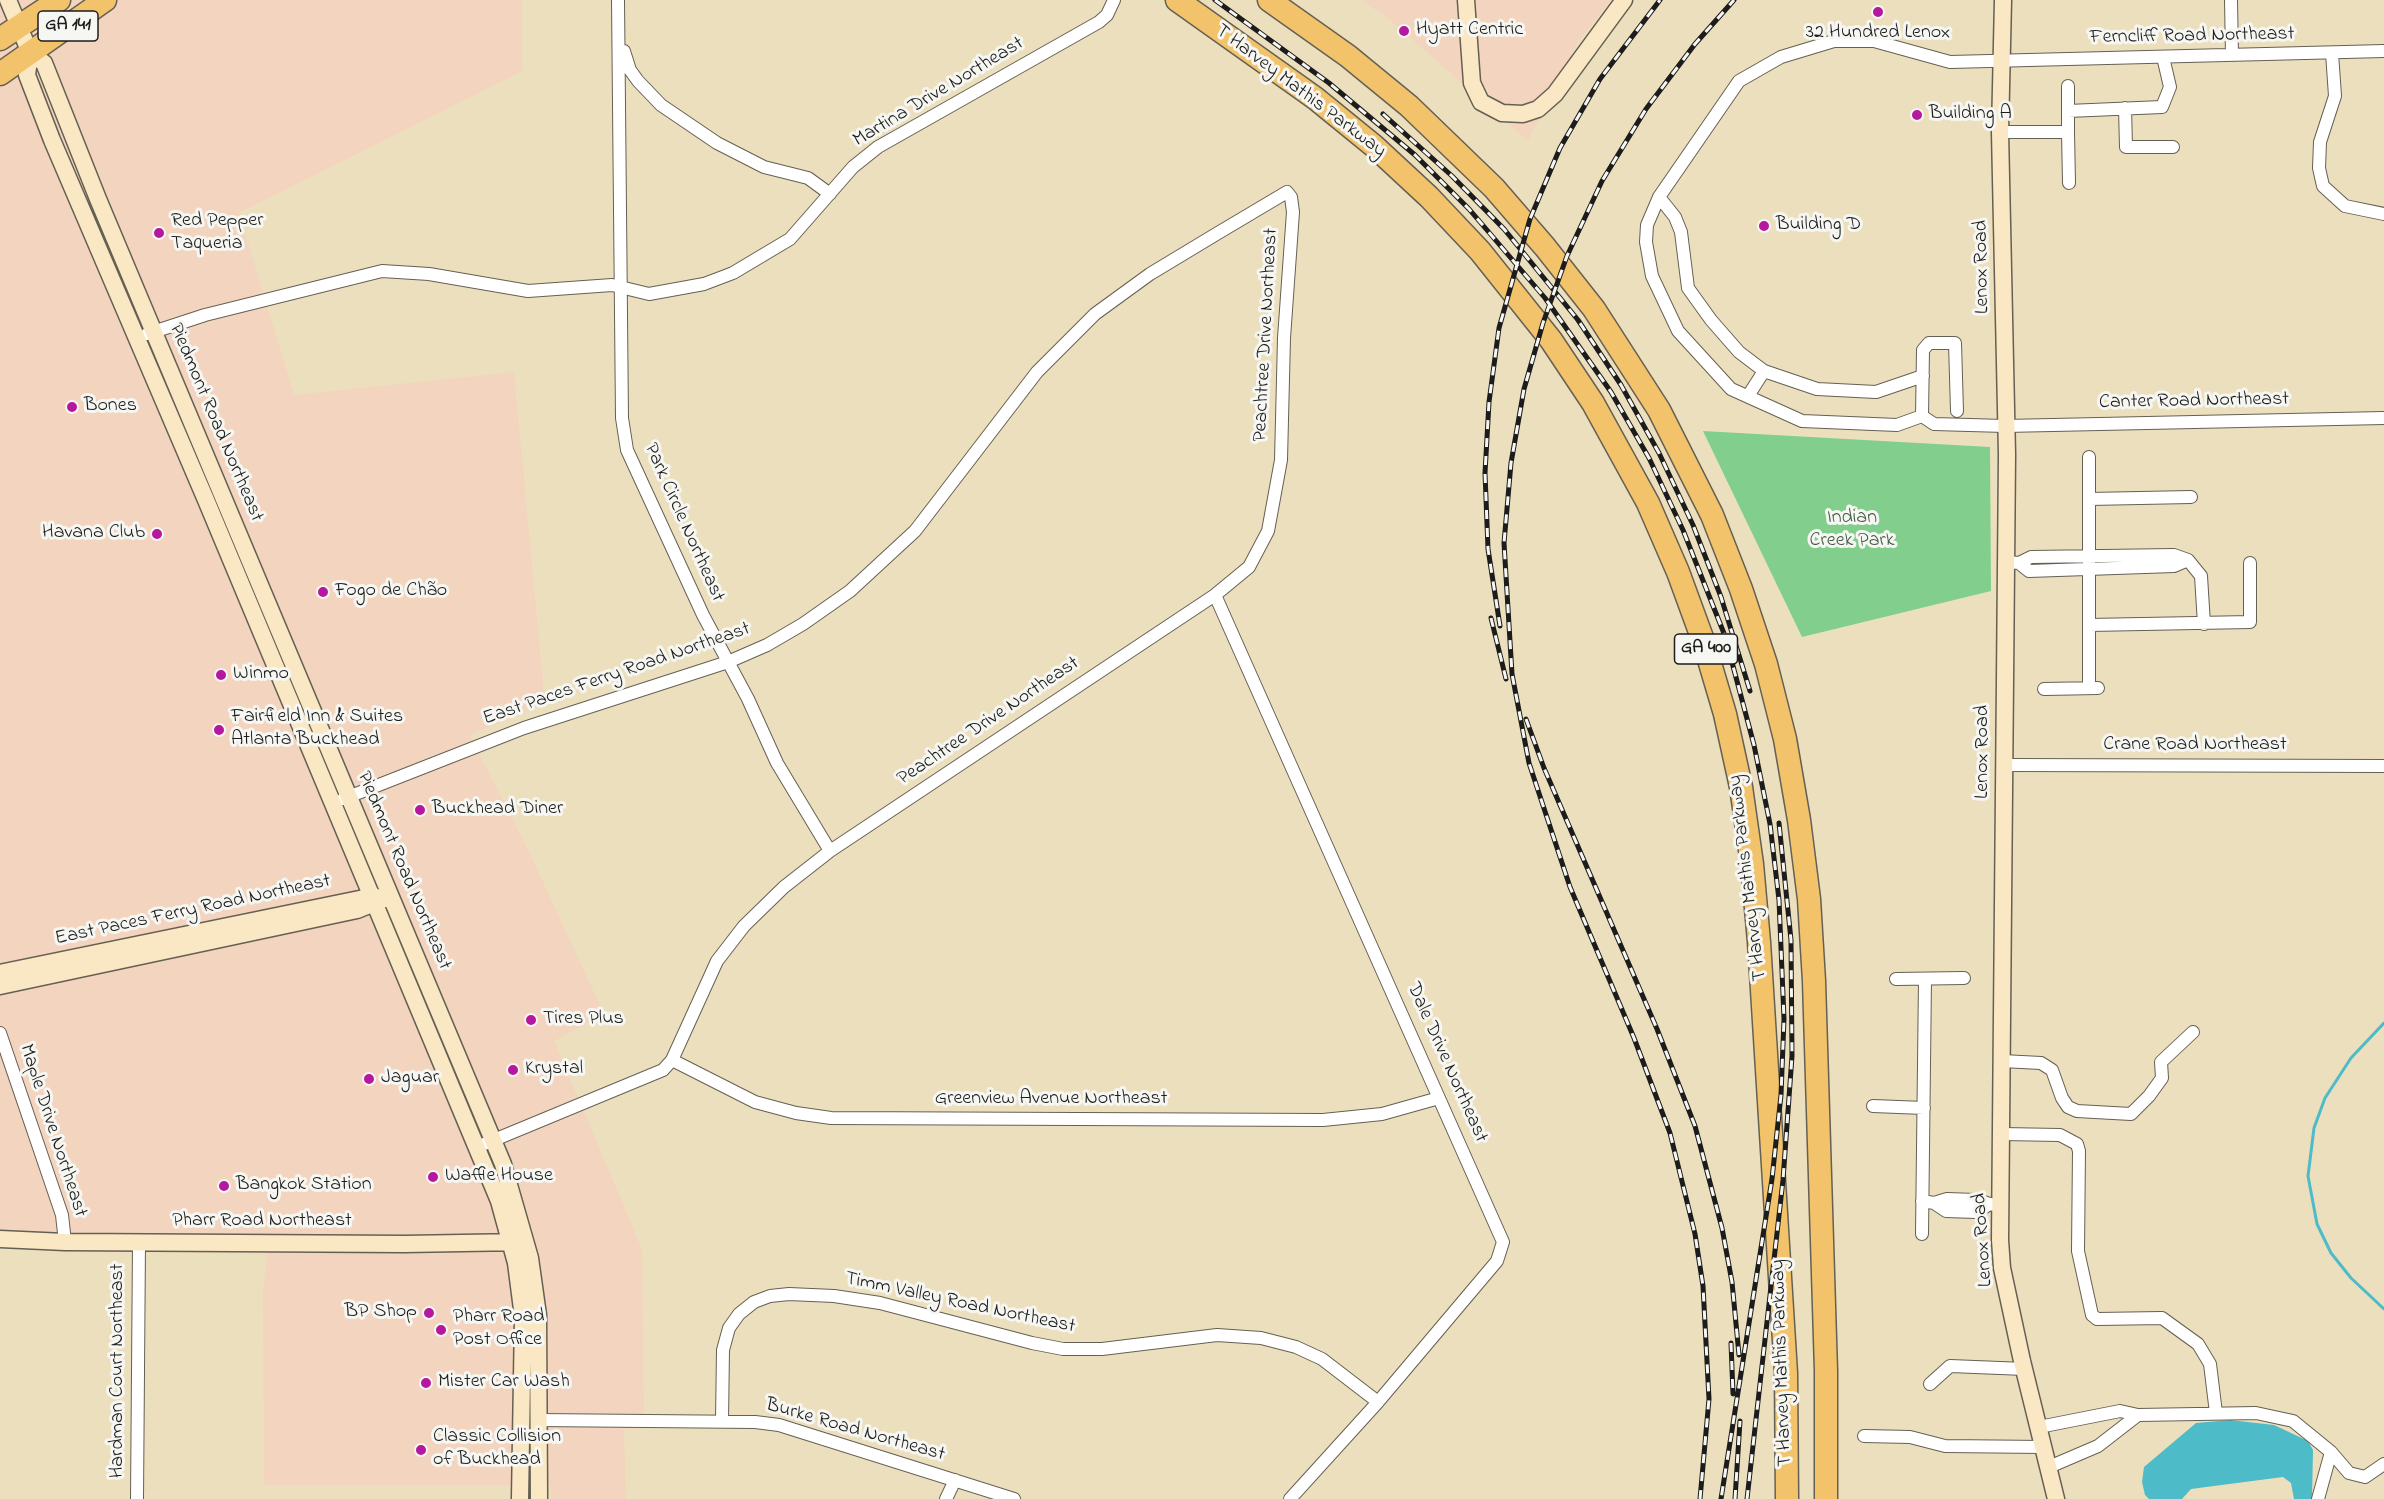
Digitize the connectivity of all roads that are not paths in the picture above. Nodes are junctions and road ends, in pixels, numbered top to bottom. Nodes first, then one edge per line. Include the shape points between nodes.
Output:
1 (8, 0) edge
2 (59, 0) edge
3 (105, 0) edge
4 (618, 0) edge
5 (1114, 0) edge
6 (1177, 0) edge
7 (1269, 0) edge
8 (1466, 0) edge
9 (1624, 0) edge
10 (2003, 0) edge
11 (2231, 0) edge
12 (20, 26) junction
13 (620, 26) junction
14 (0, 39) edge
15 (2384, 51) edge
16 (30, 53) junction
17 (2332, 53) junction
18 (2232, 55) junction
19 (2159, 57) junction
20 (2000, 61) junction
21 (0, 75) edge
22 (2068, 86) dead end
23 (2125, 108) junction
24 (2068, 111) junction
25 (2000, 132) junction
26 (2068, 132) junction
27 (2173, 147) dead end
28 (2069, 183) dead end
29 (1287, 192) joint
30 (830, 194) junction
31 (1659, 196) junction
32 (2384, 214) edge
33 (621, 286) junction
34 (146, 334) junction
35 (1764, 370) junction
36 (1923, 376) junction
37 (1748, 396) junction
38 (1957, 411) dead end
39 (1922, 416) junction
40 (2384, 418) edge
41 (2005, 426) junction
42 (2089, 457) dead end
43 (2191, 497) dead end
44 (2089, 499) junction
45 (2013, 562) junction
46 (2089, 562) junction
47 (2250, 563) dead end
48 (1215, 594) junction
49 (2204, 624) junction
50 (2089, 625) junction
51 (728, 662) junction
52 (2044, 689) dead end
53 (2006, 765) junction
54 (2384, 766) edge
55 (341, 799) junction
56 (830, 851) junction
57 (379, 898) junction
58 (0, 973) edge
59 (1964, 978) dead end
60 (1896, 979) dead end
61 (1925, 979) junction
62 (0, 986) edge
63 (2193, 1032) dead end
64 (0, 1033) edge
65 (672, 1060) junction
66 (2002, 1061) junction
67 (1439, 1098) junction
68 (1873, 1106) dead end
69 (1924, 1108) junction
70 (2002, 1134) junction
71 (485, 1144) junction
72 (1928, 1202) junction
73 (1994, 1205) junction
74 (1922, 1234) dead end
75 (0, 1239) edge
76 (64, 1242) junction
77 (517, 1242) junction
78 (139, 1243) junction
79 (2025, 1369) junction
80 (1930, 1384) dead end
81 (1378, 1402) junction
82 (2216, 1413) junction
83 (2110, 1414) junction
84 (2138, 1415) junction
85 (538, 1420) junction
86 (722, 1421) junction
87 (2039, 1427) junction
88 (2115, 1432) junction
89 (1864, 1437) dead end
90 (2044, 1447) junction
91 (2331, 1452) junction
92 (2384, 1464) edge
93 (2049, 1467) junction
94 (955, 1480) junction
95 (137, 1499) edge
96 (520, 1499) edge
97 (539, 1499) edge
98 (946, 1499) edge
99 (1014, 1499) edge
100 (1290, 1499) edge
101 (1787, 1499) edge
102 (1826, 1499) edge
103 (2056, 1499) edge
104 (2318, 1499) edge

1 - 12 street, Piedmont Road Northeast
2 - 12 highway, GA 141
3 - 16 highway, GA 141
4 - 13 street, Park Circle Northeast
5 - 30 street, Martina Drive Northeast via 1099,22 878,147 853,166
6 - 101 highway, T Harvey Mathis Parkway / GA 400 via 1360,134 1429,197 1480,251 1551,340 1593,403 1648,503 1678,572 1725,714 1749,837 1786,1373
7 - 102 highway, T Harvey Mathis Parkway / GA 400 via 1348,56 1409,106 1494,188 1545,247 1599,317 1659,410 1712,515 1741,589 1785,739 1808,889 1817,1064
8 - 9 street via 1472,83 1480,102 1502,112 1523,114 1538,109 1555,94
10 - 20 street, Lenox Road
11 - 18 street
12 - 14 highway, GA 141
12 - 16 street, Piedmont Road Northeast
13 - 30 street via 630,70 661,105 734,154 764,167 808,178
13 - 33 street, Park Circle Northeast
15 - 17 street, Ferncliff Road Northeast
16 - 21 highway, GA 141
16 - 34 street, Piedmont Road Northeast via 27,75
17 - 18 street, Ferncliff Road Northeast
17 - 32 street via 2335,96 2320,141 2323,186 2345,206
18 - 19 street, Ferncliff Road Northeast
19 - 20 street, Ferncliff Road Northeast
19 - 23 street via 2167,91 2162,107
20 - 25 street, Lenox Road
20 - 31 street, Ferncliff Road Northeast via 1950,62 1874,40 1834,40 1781,57 1739,81
22 - 24 street
23 - 24 street
23 - 27 street via 2126,147
24 - 26 street
25 - 26 street
25 - 41 street, Lenox Road
26 - 28 street
29 - 48 street, Peachtree Drive Northeast via 1293,212 1276,494 1268,531 1257,554 1240,576
29 - 51 street, East Paces Ferry Road Northeast via 1150,274 1095,314 1037,372 939,504 890,557 803,624
30 - 33 street, Martina Drive Northeast via 790,239 733,273 704,284 649,294
31 - 35 street via 1681,232 1688,288 1732,344
31 - 37 street, Ferncliff Road Northeast via 1647,225 1652,276 1678,331 1731,388
33 - 34 street, Martina Drive Northeast via 528,291 429,274 382,271 205,315
33 - 51 street, Park Circle Northeast via 622,418 627,450
34 - 55 street, Piedmont Road Northeast
35 - 36 street via 1817,388 1876,392
35 - 37 street
36 - 38 street via 1925,345 1955,343
36 - 39 street
37 - 39 street, Ferncliff Road Northeast via 1802,421 1897,425
39 - 41 street, Canter Road Northeast via 1934,424
40 - 41 street, Canter Road Northeast
41 - 45 street, Lenox Road
42 - 44 street
43 - 44 street
44 - 46 street
45 - 46 street via 2029,571
45 - 53 street, Lenox Road
46 - 49 street via 2174,566 2188,560 2201,576
46 - 50 street
47 - 49 street via 2250,622
48 - 56 street, Peachtree Drive Northeast
48 - 67 street, Dale Drive Northeast
49 - 50 street
50 - 52 street via 2093,688
51 - 55 street, East Paces Ferry Road Northeast via 524,728
51 - 56 street, Park Circle Northeast via 777,764
53 - 54 street, Crane Road Northeast
53 - 66 street, Lenox Road
55 - 57 street, Piedmont Road Northeast
56 - 65 street, Peachtree Drive Northeast via 784,887 728,945 708,977
57 - 58 street, East Paces Ferry Road Northeast
57 - 62 street, East Paces Ferry Road Northeast via 357,910
57 - 71 street, Piedmont Road Northeast
59 - 61 street
60 - 61 street
61 - 69 street
63 - 66 street via 2161,1062 2162,1078 2131,1114 2077,1111 2068,1107 2052,1070 2041,1062
64 - 76 street, Maple Drive Northeast via 62,1215
65 - 67 street, Greenview Avenue Northeast via 755,1102 831,1118 1323,1120 1382,1114
65 - 71 street, Peachtree Drive Northeast via 653,1076
66 - 70 street, Lenox Road
67 - 81 street, Dale Drive Northeast via 1501,1235 1502,1250 1497,1261
68 - 69 street
69 - 72 street
70 - 73 street, Lenox Road
70 - 82 street via 2060,1135 2077,1144 2078,1251 2092,1315 2097,1319 2162,1318 2198,1344 2210,1364
71 - 77 street, Piedmont Road Northeast via 499,1201
72 - 73 street via 1962,1199
72 - 74 street
73 - 79 street, Lenox Road via 2002,1268
75 - 76 street, Pharr Road Northeast
76 - 78 street, Pharr Road Northeast
77 - 78 street, Pharr Road Northeast
77 - 85 street, Piedmont Road Northeast via 530,1258 538,1316
77 - 96 street, Piedmont Road Northeast via 523,1317
78 - 95 street, Hardman Court Northeast
79 - 80 street via 1950,1366
79 - 87 street, Lenox Road
81 - 86 street, Timm Valley Road Northeast via 1322,1359 1261,1338 1217,1335 1102,1349 1063,1348 880,1303 789,1294 754,1302 729,1328 723,1350
81 - 100 street, Dale Drive Northeast
82 - 84 street
82 - 91 street via 2256,1413 2293,1422
83 - 84 street
83 - 87 street
83 - 88 street
84 - 88 street
85 - 86 street, Burke Road Northeast
85 - 97 street, Piedmont Road Northeast
86 - 94 street, Burke Road Northeast via 779,1425
87 - 90 street, Lenox Road
88 - 93 street via 2097,1446
89 - 90 street via 1910,1437 1945,1446
90 - 93 street, Lenox Road
91 - 92 street via 2349,1473 2358,1477 2366,1477
91 - 104 street
93 - 103 street, Lenox Road
94 - 98 street
94 - 99 street, Burke Road Northeast

